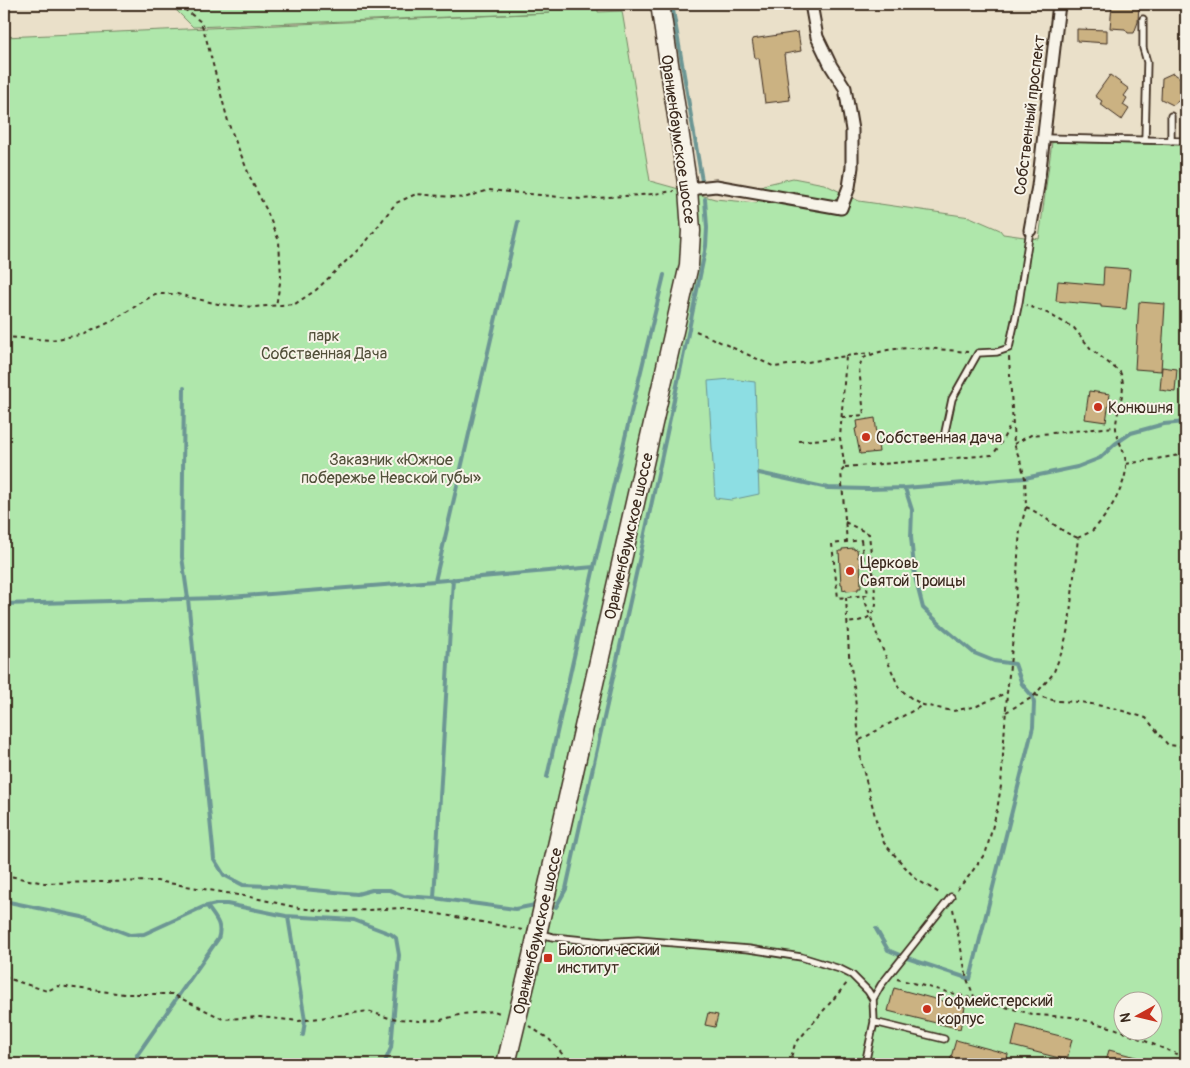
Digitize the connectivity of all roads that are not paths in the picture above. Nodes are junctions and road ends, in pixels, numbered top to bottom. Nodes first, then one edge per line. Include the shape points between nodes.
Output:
1 (660, 4) edge
2 (811, 4) edge
3 (1059, 4) edge
4 (1143, 19) dead end
5 (1171, 116) dead end
6 (1044, 138) junction
7 (1145, 140) junction
8 (1171, 141) junction
9 (1186, 141) edge
10 (688, 189) junction
11 (1030, 230) joint
12 (945, 432) dead end
13 (950, 897) road end
14 (537, 933) junction
15 (873, 999) junction
16 (874, 1022) junction
17 (944, 1039) dead end
18 (506, 1064) edge
19 (865, 1064) edge

1 - 10 main road, Ораниенбаумское шоссе
2 - 10 street via 817,37 845,88 852,167 841,208 716,186
3 - 6 street, Собственный проспект
4 - 7 lane via 1143,48 1147,62
5 - 8 lane
6 - 7 lane
6 - 11 street, Собственный проспект
7 - 8 lane
8 - 9 lane
10 - 14 main road, Ораниенбаумское шоссе via 690,265
11 - 12 lane via 1009,348 978,353 952,398
13 - 15 lane
14 - 15 lane via 595,941 646,940 749,949 800,957 840,969 854,977
14 - 18 main road, Ораниенбаумское шоссе
15 - 16 lane
16 - 17 lane
16 - 19 lane

